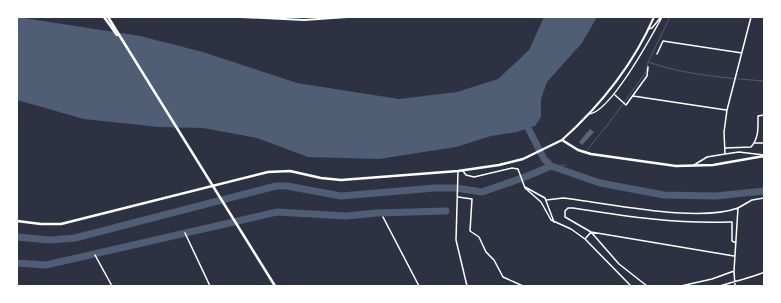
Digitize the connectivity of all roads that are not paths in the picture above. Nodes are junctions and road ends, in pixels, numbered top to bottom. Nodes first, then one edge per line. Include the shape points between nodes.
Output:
1 (104, 17) edge
2 (241, 17) edge
3 (347, 17) edge
4 (654, 17) edge
5 (662, 17) edge
6 (751, 17) edge
7 (109, 18) edge
8 (648, 29) junction
9 (120, 38) junction
10 (742, 53) junction
11 (657, 54) dead end
12 (648, 67) dead end
13 (614, 94) junction
14 (633, 96) junction
15 (727, 110) junction
16 (589, 114) junction
17 (764, 115) edge
18 (562, 140) junction
19 (754, 143) junction
20 (764, 143) edge
21 (725, 148) junction
22 (725, 154) junction
23 (764, 156) edge
24 (694, 166) junction
25 (458, 171) junction
26 (463, 171) junction
27 (524, 186) junction
28 (458, 197) junction
29 (764, 198) edge
30 (546, 200) junction
31 (738, 208) junction
32 (383, 217) dead end
33 (17, 221) edge
34 (554, 222) junction
35 (591, 232) junction
36 (185, 233) dead end
37 (586, 239) junction
38 (736, 243) junction
39 (95, 255) dead end
40 (734, 256) junction
41 (734, 271) junction
42 (764, 272) edge
43 (735, 280) junction
44 (112, 286) edge
45 (210, 286) edge
46 (275, 286) edge
47 (419, 286) edge
48 (467, 286) edge
49 (523, 286) edge
50 (631, 286) edge
51 (647, 286) edge
52 (681, 286) edge
53 (720, 286) edge
54 (736, 286) edge

1 - 9 main road
2 - 3 street via 304,20
4 - 8 street
5 - 8 street
5 - 13 street
6 - 10 street
7 - 9 main road
8 - 16 street via 615,83
9 - 46 main road
10 - 11 street via 664,41
10 - 15 street
12 - 14 street via 647,76
13 - 14 street via 626,105
13 - 16 street via 601,109
14 - 15 street
15 - 21 street
16 - 18 street
17 - 19 street via 758,116
18 - 24 main road via 578,150 601,156
18 - 26 main road via 536,154 499,165
19 - 20 street
19 - 21 street via 748,148
21 - 22 street
22 - 23 street via 739,152
22 - 24 street via 707,157
23 - 24 main road
25 - 26 main road
25 - 28 street
25 - 33 main road via 331,180 279,170 61,224
26 - 27 street via 471,177 518,169
27 - 30 street
27 - 34 street via 541,202
28 - 48 street via 456,240
28 - 49 street via 472,200 470,231 479,237 503,277
29 - 31 street via 752,200
30 - 31 street via 563,198 691,212 717,213
30 - 34 street
31 - 38 street
32 - 47 street
34 - 37 street
35 - 37 street
35 - 38 street via 565,217 565,211 573,208 652,220 732,222 732,241
35 - 40 street
35 - 51 street via 619,264
36 - 45 street
37 - 50 street
38 - 40 street
39 - 44 street
40 - 41 street
41 - 43 street
41 - 52 street
42 - 43 street
43 - 53 street
43 - 54 street

